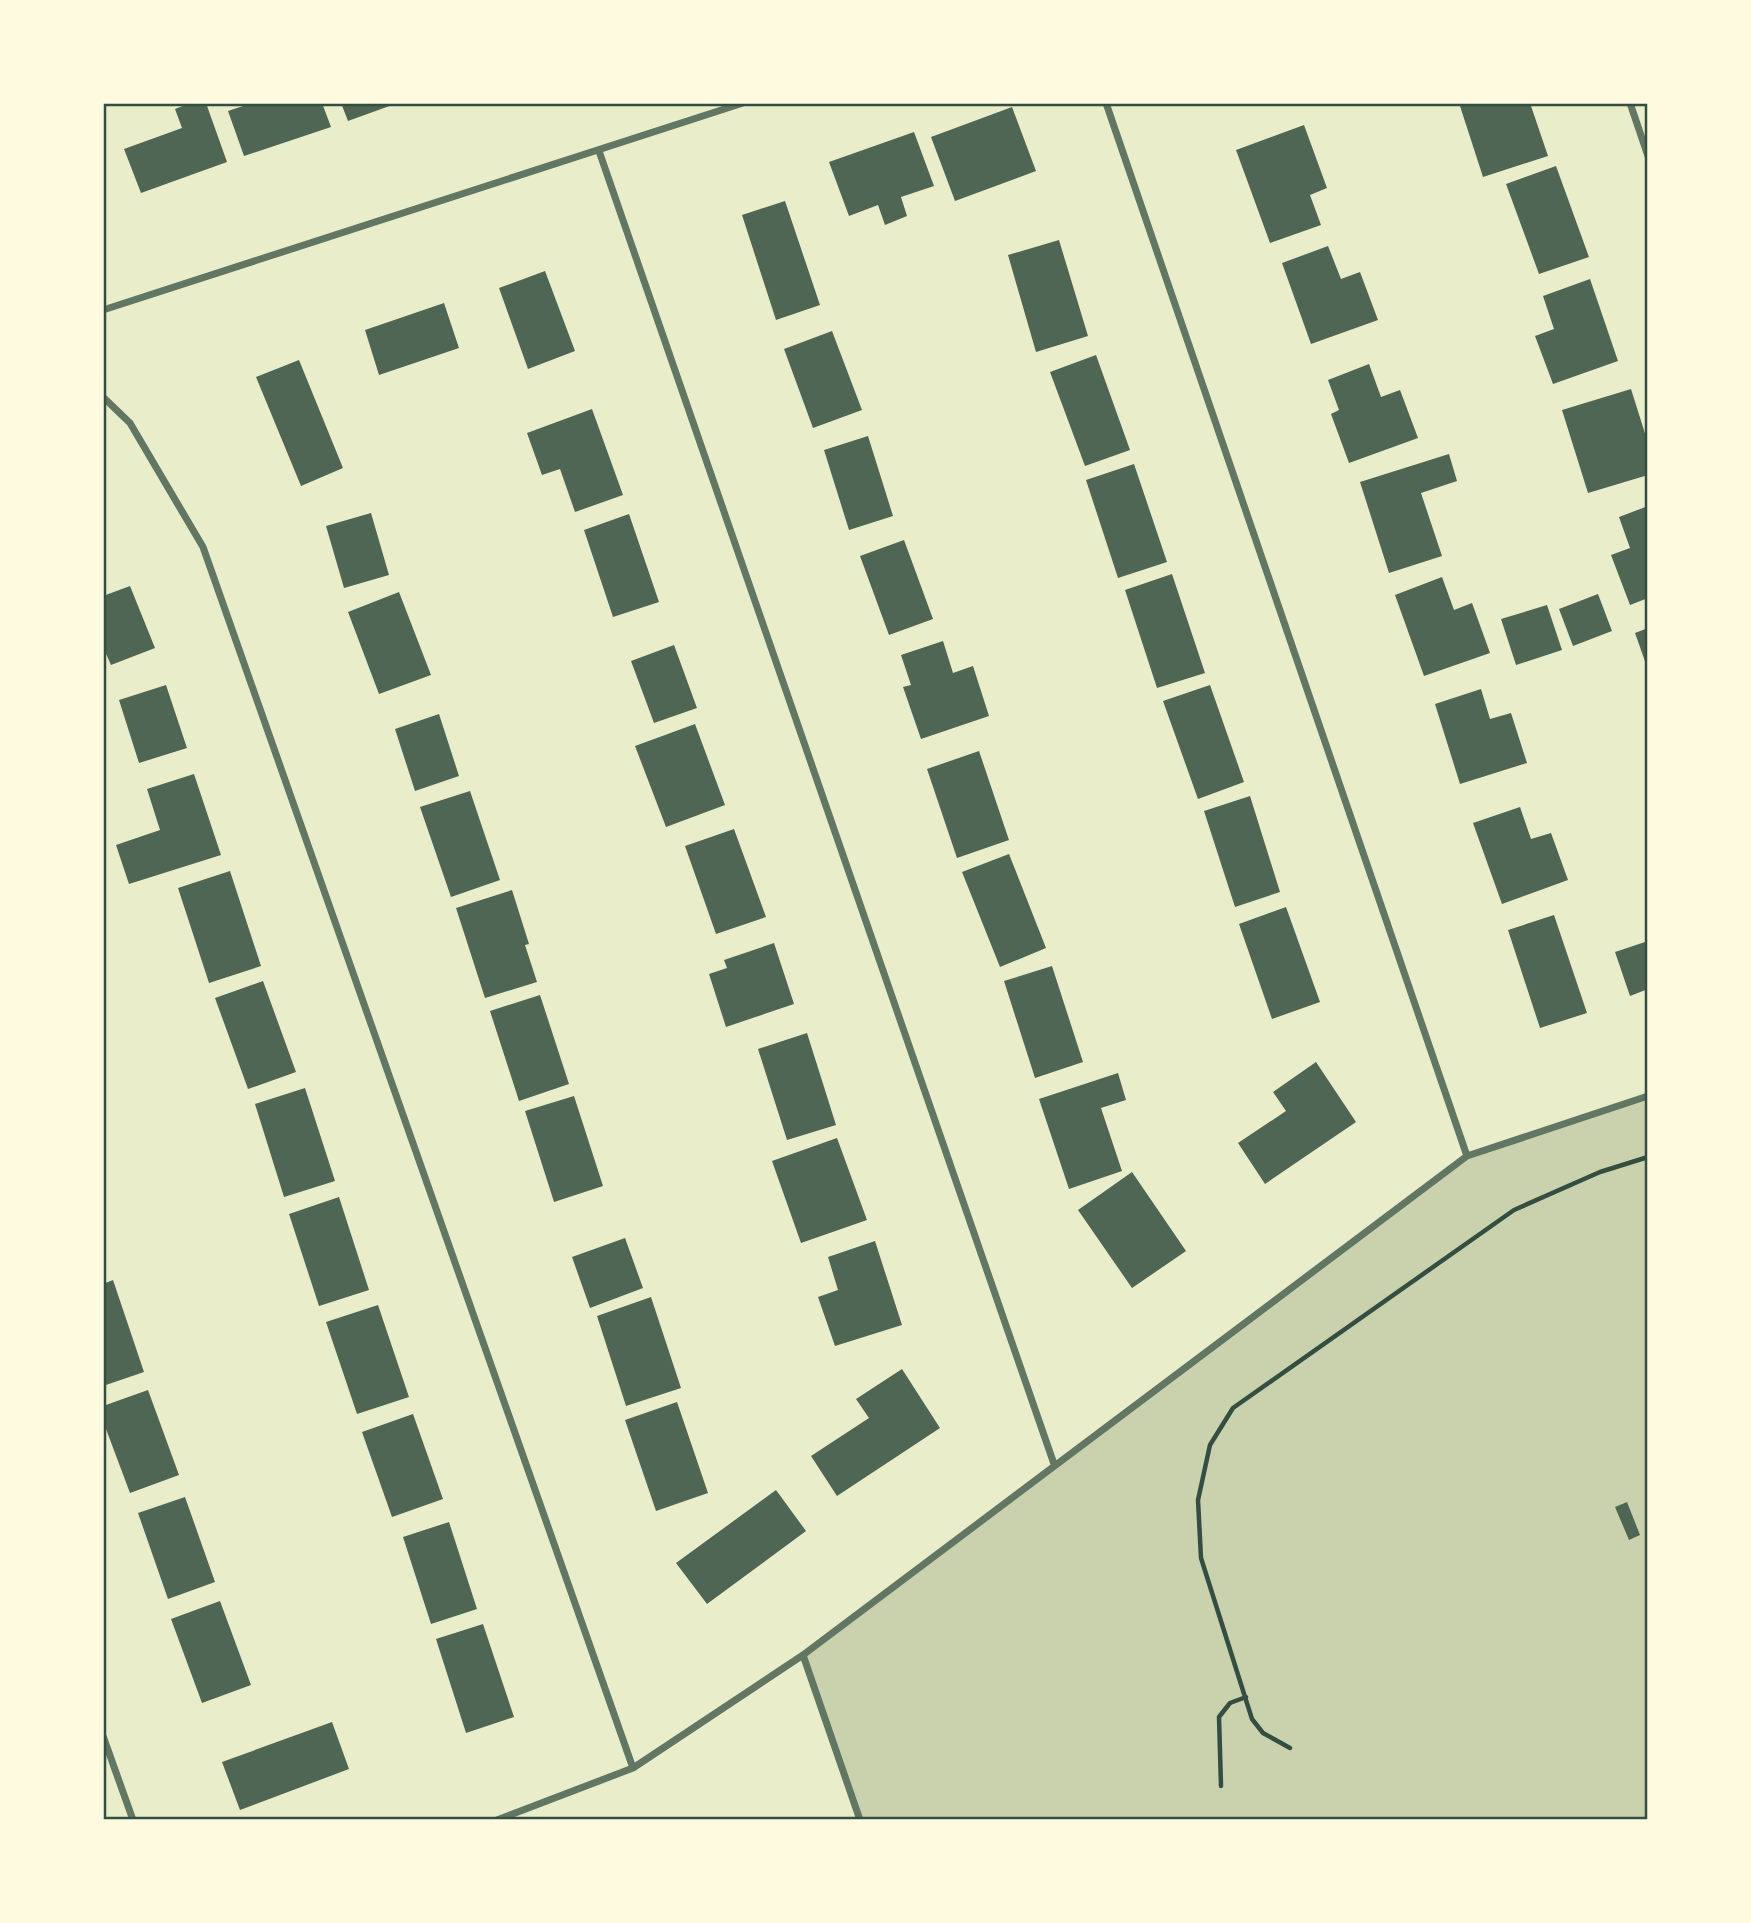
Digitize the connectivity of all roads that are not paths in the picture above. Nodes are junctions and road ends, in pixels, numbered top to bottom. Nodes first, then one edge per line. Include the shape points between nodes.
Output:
1 (743, 103) edge
2 (1106, 103) edge
3 (1630, 103) edge
4 (599, 151) junction
5 (1648, 156) edge
6 (103, 310) edge
7 (103, 397) edge
8 (1648, 1096) edge
9 (1467, 1156) junction
10 (1054, 1464) junction
11 (803, 1655) junction
12 (103, 1736) edge
13 (633, 1768) junction
14 (132, 1820) edge
15 (497, 1820) edge
16 (860, 1820) edge

1 - 4 street
2 - 9 street
3 - 5 street
4 - 6 street
4 - 10 street
7 - 13 street via 130,423 204,547
8 - 9 street
9 - 10 street
10 - 11 street
11 - 13 street
11 - 16 street
12 - 14 street
13 - 15 street

